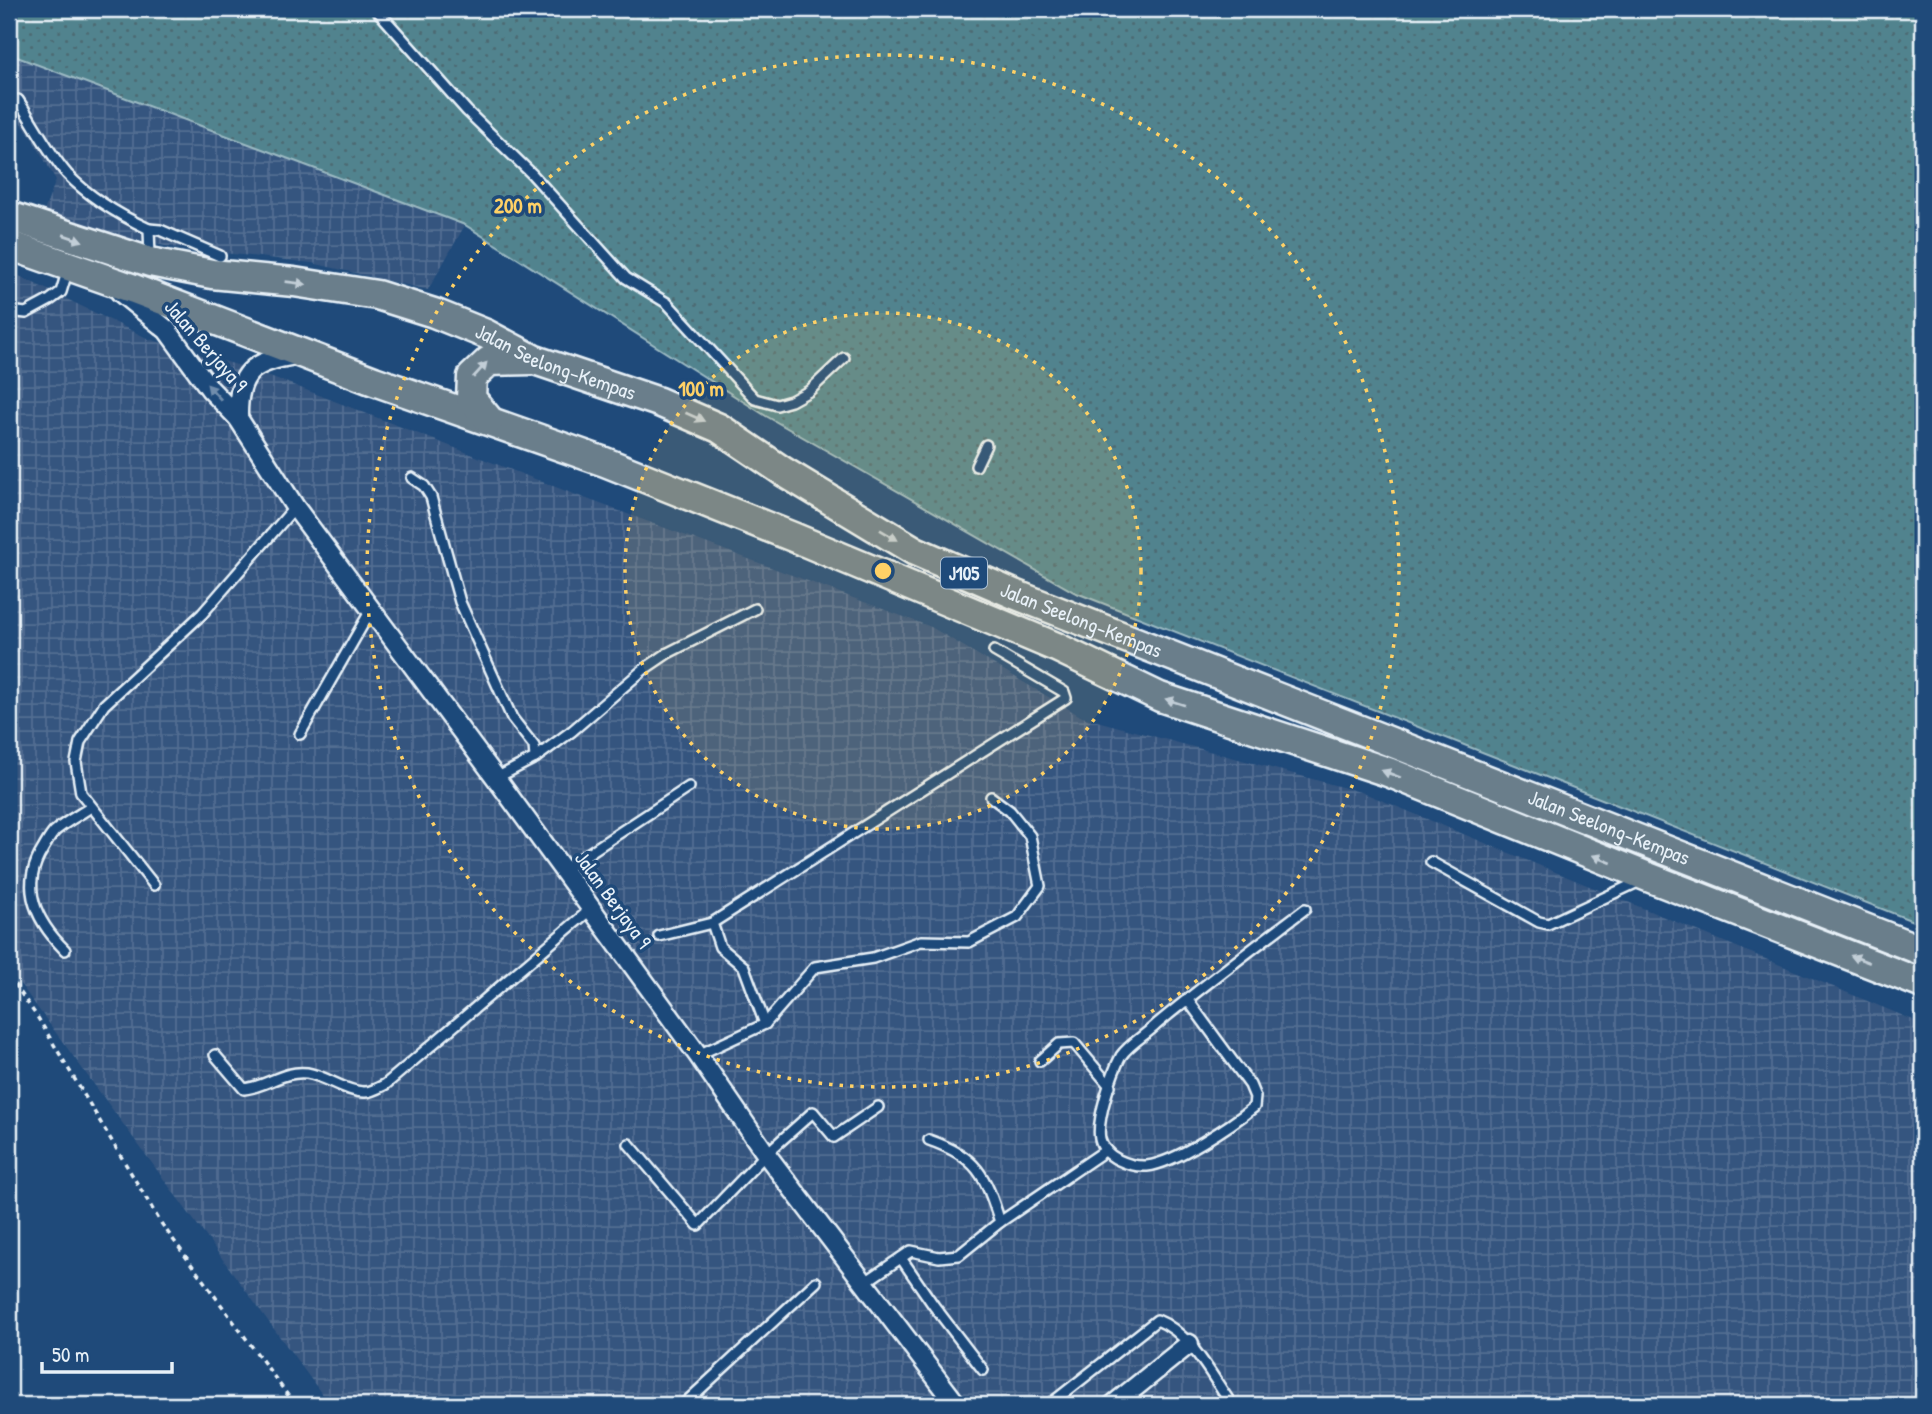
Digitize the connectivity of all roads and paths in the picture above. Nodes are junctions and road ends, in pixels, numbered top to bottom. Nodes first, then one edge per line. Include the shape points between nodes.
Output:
1 (376, 9) edge
2 (18, 100) dead end
3 (16, 216) edge
4 (149, 229) junction
5 (9, 245) edge
6 (220, 256) dead end
7 (150, 262) junction
8 (69, 268) junction
9 (106, 281) junction
10 (9, 311) edge
11 (303, 354) junction
12 (844, 358) dead end
13 (535, 360) junction
14 (238, 418) junction
15 (489, 420) junction
16 (986, 445) dead end
17 (976, 466) dead end
18 (412, 478) dead end
19 (295, 507) junction
20 (372, 608) junction
21 (755, 609) dead end
22 (994, 651) dead end
23 (299, 734) dead end
24 (535, 758) junction
25 (496, 778) junction
26 (689, 787) dead end
27 (991, 797) dead end
28 (91, 807) junction
29 (1431, 862) dead end
30 (563, 870) junction
31 (1648, 877) junction
32 (154, 885) dead end
33 (592, 909) junction
34 (1305, 909) dead end
35 (712, 923) junction
36 (659, 936) dead end
37 (65, 950) dead end
38 (1923, 951) edge
39 (9, 976) edge
40 (1923, 984) edge
41 (1187, 999) junction
42 (765, 1024) junction
43 (215, 1055) dead end
44 (698, 1055) junction
45 (1040, 1061) dead end
46 (1110, 1086) junction
47 (878, 1107) dead end
48 (929, 1140) dead end
49 (629, 1144) dead end
50 (1106, 1150) junction
51 (766, 1154) junction
52 (1000, 1222) junction
53 (901, 1258) junction
54 (816, 1282) dead end
55 (864, 1283) junction
56 (1189, 1344) junction
57 (983, 1370) dead end
58 (295, 1405) edge
59 (683, 1405) edge
60 (957, 1405) edge
61 (1049, 1405) edge
62 (1113, 1405) edge
63 (1232, 1405) edge

1 - 12 lane via 626,278 667,303 755,399 776,405 791,401 809,391
2 - 4 lane via 68,174 122,217
3 -> 7 main road, Jalan Seelong–Kempas / J105
4 - 6 lane
4 - 7 lane
5 - 8 main road, Jalan Seelong–Kempas / J105
7 -> 13 main road, Jalan Seelong–Kempas / J105 via 377,295 455,321
8 - 9 main road, Jalan Seelong–Kempas / J105
8 - 10 lane via 61,292 50,300 26,313
9 - 11 main road, Jalan Seelong–Kempas / J105
14 -> 9 street, Jalan Berjaya 9 via 210,389 167,330
11 - 14 street, Jalan Berjaya 9 via 259,364 244,380
11 - 15 main road, Jalan Seelong–Kempas / J105
15 -> 13 main road via 471,398 472,377 489,361
13 -> 38 main road, Jalan Seelong–Kempas / J105 via 659,402 719,428 915,551 1014,594
14 - 19 street, Jalan Berjaya 9
31 -> 15 main road, Jalan Seelong–Kempas / J105 via 1388,772 1160,697 1056,647 793,537
16 - 17 lane
18 - 24 lane via 431,497 460,602 513,718 534,746
19 - 20 street, Jalan Berjaya 9
19 - 28 lane via 202,614 104,705 86,729 76,773
20 - 23 lane
20 - 25 street, Jalan Berjaya 9
21 - 24 lane via 667,653
22 - 35 lane via 1064,692 1066,698
24 - 25 lane
25 - 30 street, Jalan Berjaya 9
26 - 30 lane
27 - 42 lane via 1010,811 1030,836 1041,887 1017,917 969,942 921,941 873,957 816,967
28 - 32 lane
28 - 37 lane via 54,832 34,863 30,887 36,910 48,933
29 - 31 lane via 1548,924
30 - 33 street, Jalan Berjaya 9
40 -> 31 main road, Jalan Seelong–Kempas / J105
33 - 43 lane via 386,1084 365,1093 304,1073 244,1088
33 - 44 street, Jalan Berjaya 9
34 - 41 lane
35 - 36 lane
35 - 42 lane via 720,947 744,967
39 - 58 path via 161,1223
41 - 46 lane via 1122,1055
41 - 50 lane via 1250,1085 1254,1107 1179,1154 1149,1166 1124,1164
42 - 44 lane
44 - 51 street, Jalan Berjaya 9
45 - 46 lane via 1059,1044 1074,1043
46 - 50 lane via 1100,1131
47 - 51 lane via 834,1138 813,1112
48 - 52 lane via 953,1149 978,1170
49 - 51 lane via 698,1226
50 - 52 lane
51 - 55 street, Jalan Berjaya 9
52 - 53 lane via 959,1255 939,1257 911,1251
53 - 55 lane
53 - 57 lane
54 - 59 lane
55 - 60 street, Jalan Berjaya 9
56 - 61 lane via 1170,1325 1157,1320
56 - 62 street
56 - 63 lane

